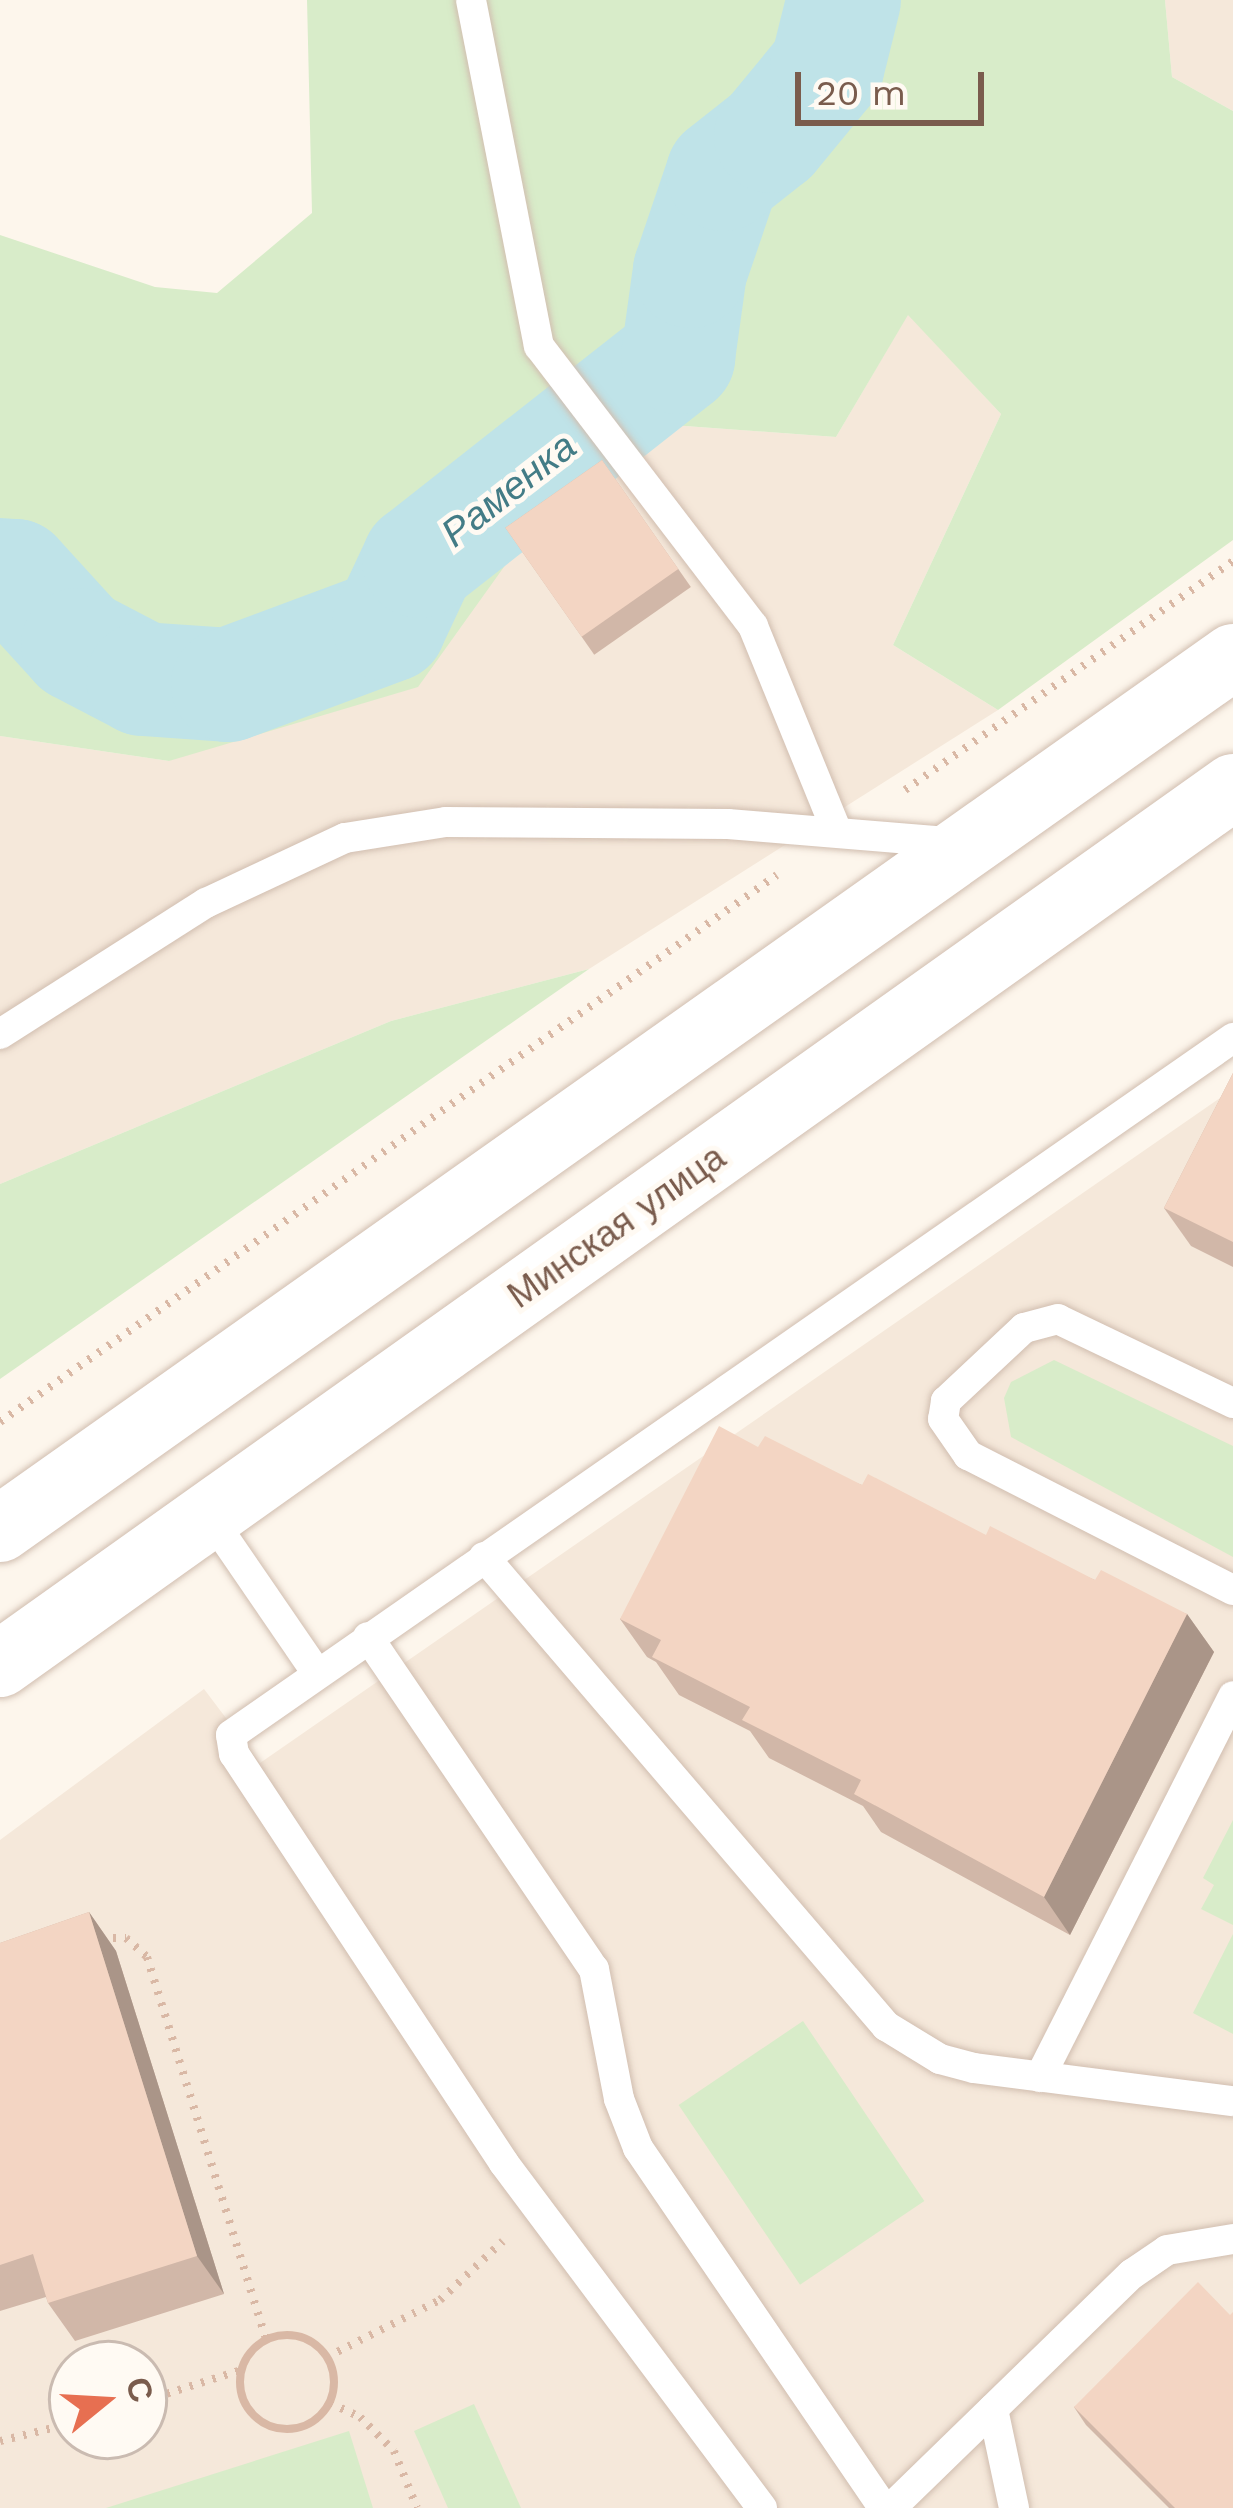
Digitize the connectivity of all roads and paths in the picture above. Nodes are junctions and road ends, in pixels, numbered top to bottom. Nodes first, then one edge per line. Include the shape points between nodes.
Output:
1 (471, 0) edge
2 (1233, 561) edge
3 (1233, 657) edge
4 (1233, 788) edge
5 (837, 832) junction
6 (974, 844) junction
7 (0, 1034) edge
8 (1233, 1039) edge
9 (1233, 1403) edge
10 (0, 1422) edge
11 (210, 1517) junction
12 (0, 1529) edge
13 (484, 1557) junction
14 (1233, 1590) edge
15 (368, 1637) junction
16 (0, 1664) edge
17 (317, 1673) junction
18 (1233, 1696) edge
19 (101, 1938) edge
20 (1040, 2077) junction
21 (1233, 2102) edge
22 (533, 2202) junction
23 (1233, 2240) edge
24 (266, 2339) junction
25 (327, 2357) junction
26 (241, 2370) junction
27 (168, 2393) edge
28 (330, 2403) junction
29 (994, 2409) junction
30 (48, 2429) edge
31 (0, 2441) edge
32 (417, 2508) edge
33 (762, 2508) edge
34 (887, 2508) edge
35 (1014, 2508) edge

1 - 5 lane via 539,346 753,626
2 - 5 path via 969,750
3 - 6 main road
4 - 11 main road, Минская улица
5 - 6 lane
5 - 7 lane via 446,822 345,838 206,903
5 - 10 path
6 - 12 main road
8 - 13 lane
9 - 14 lane via 1058,1318 1024,1328 946,1401 944,1419 968,1455
11 - 16 main road, Минская улица
11 - 17 lane
13 - 15 lane
13 - 20 lane via 886,2026 940,2059
15 - 17 lane
15 - 34 lane via 595,1969 619,2099 638,2148
17 - 22 lane via 234,1730 231,1748
18 - 20 lane
19 - 24 path via 126,1938 147,1958
20 - 21 lane
22 - 25 path via 440,2300
22 - 33 lane
23 - 29 lane via 1167,2250 1132,2274
24 - 25 path via 289,2334
24 - 26 path
25 - 28 path via 335,2380
26 - 27 path
26 - 28 path via 251,2414 271,2427 294,2430
28 - 32 path via 360,2417 394,2451
29 - 34 lane
29 - 35 lane
30 - 31 path

